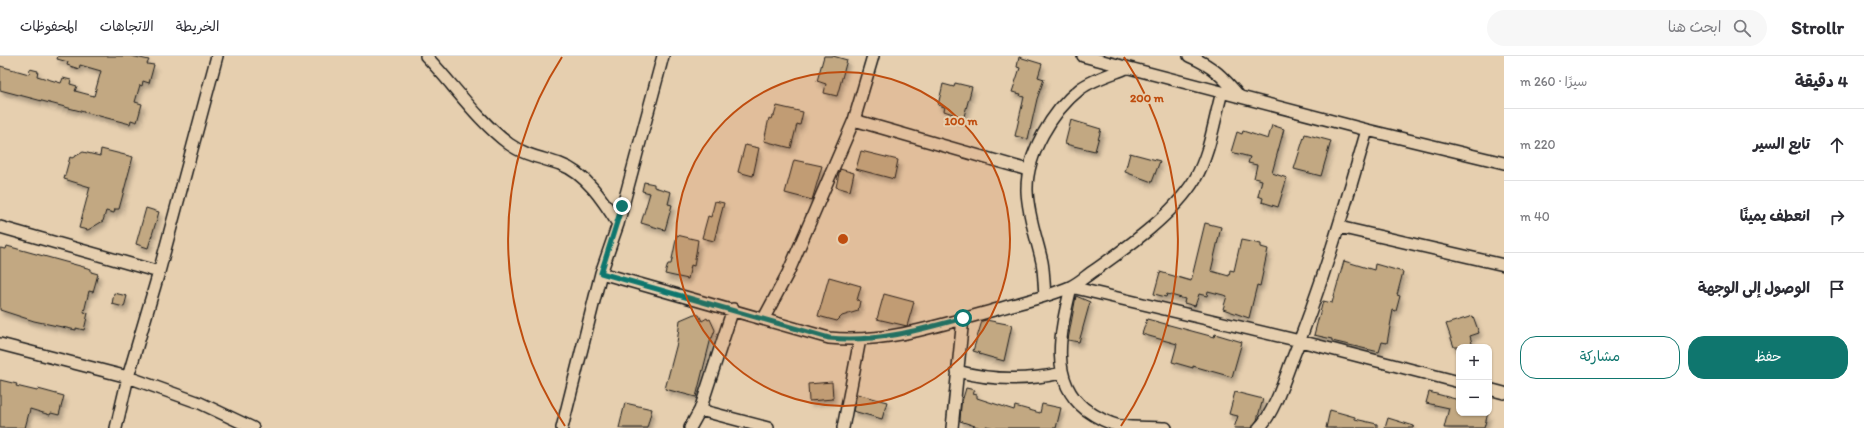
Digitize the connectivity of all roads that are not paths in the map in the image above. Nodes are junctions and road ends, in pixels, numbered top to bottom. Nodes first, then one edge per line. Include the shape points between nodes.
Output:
1 (216, 56) edge
2 (426, 56) edge
3 (663, 56) edge
4 (873, 56) edge
5 (1083, 56) edge
6 (1189, 56) edge
7 (1127, 68) junction
8 (1222, 92) junction
9 (1240, 97) junction
10 (854, 120) junction
11 (1367, 130) junction
12 (1504, 163) edge
13 (1028, 170) junction
14 (618, 224) junction
15 (0, 227) edge
16 (1339, 227) junction
17 (1504, 265) edge
18 (159, 272) junction
19 (601, 273) junction
20 (1071, 287) junction
21 (1045, 296) junction
22 (733, 309) junction
23 (764, 318) junction
24 (963, 318) junction
25 (860, 339) junction
26 (1300, 341) junction
27 (0, 344) edge
28 (957, 371) junction
29 (1062, 373) junction
30 (128, 377) junction
31 (1456, 381) edge
32 (1492, 390) edge
33 (1504, 393) edge
34 (700, 410) junction
35 (1120, 427) edge
36 (116, 428) edge
37 (253, 428) edge
38 (562, 428) edge
39 (690, 428) edge
40 (768, 428) edge
41 (843, 428) edge
42 (952, 428) edge
43 (1166, 428) edge
44 (1259, 428) edge

1 - 18 street
2 - 14 street via 492,129 510,145 528,155 561,164 575,172 601,198
3 - 14 street
4 - 10 street
5 - 7 street
6 - 9 street via 1216,70
7 - 8 street
7 - 13 street via 1080,89 1045,132
8 - 9 street
8 - 20 street via 1204,163 1184,195 1116,254
9 - 11 street
10 - 13 street
10 - 23 street via 788,273
11 - 12 street
11 - 16 street
13 - 21 street via 1029,213 1042,263
14 - 19 street
15 - 18 street
16 - 17 street
16 - 26 street
18 - 30 street
19 - 22 street
19 - 38 street
20 - 21 street
20 - 26 street
20 - 29 street via 1061,329
21 - 24 street
22 - 23 street
22 - 34 street
23 - 25 street via 829,338
24 - 25 street via 923,329
24 - 28 street
25 - 41 street
26 - 31 street
26 - 44 street via 1277,397
27 - 30 street
28 - 29 street via 974,376 1009,380 1027,380
28 - 42 street
29 - 35 street via 1064,382 1077,402 1097,418
30 - 36 street
30 - 37 street via 200,403
32 - 33 street
34 - 39 street
34 - 40 street
35 - 43 street

